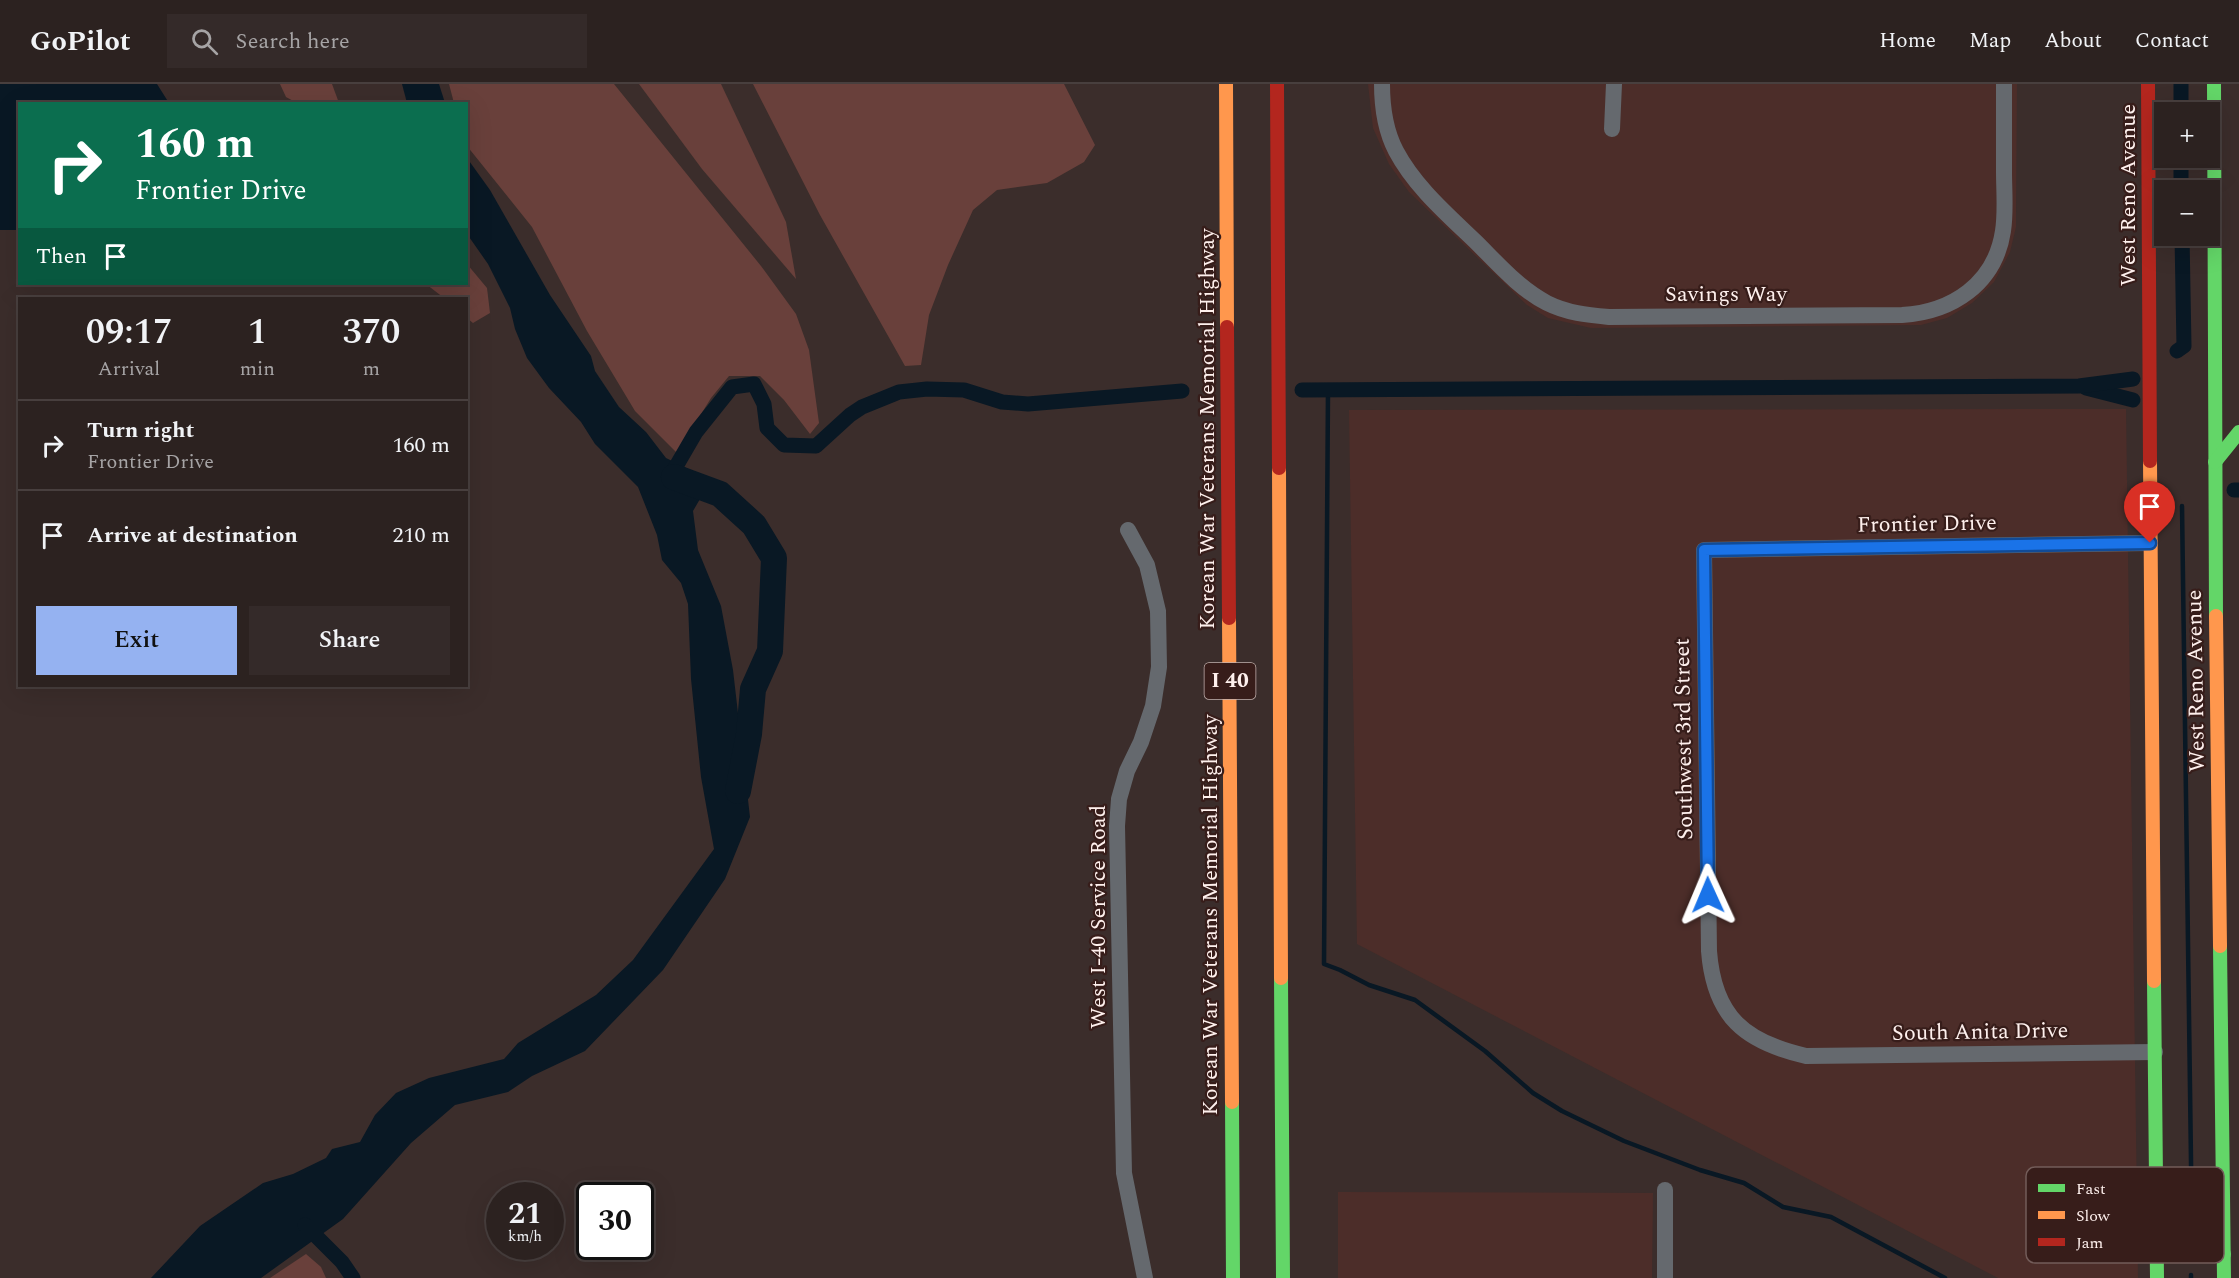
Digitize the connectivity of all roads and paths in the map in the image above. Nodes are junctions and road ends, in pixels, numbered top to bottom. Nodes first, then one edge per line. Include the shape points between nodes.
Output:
1 (1226, 84) edge
2 (1277, 84) edge
3 (1382, 84) edge
4 (1614, 84) edge
5 (2004, 84) edge
6 (2148, 84) edge
7 (2214, 84) edge
8 (1612, 129) dead end
9 (2239, 432) edge
10 (2215, 462) junction
11 (1128, 530) dead end
12 (2150, 543) junction
13 (1704, 550) joint
14 (2155, 1052) junction
15 (1806, 1056) joint
16 (2156, 1167) edge
17 (2223, 1167) edge
18 (1665, 1190) dead end
19 (2224, 1254) edge
20 (1145, 1278) edge
21 (1233, 1278) edge
22 (1283, 1278) edge
23 (1665, 1278) edge
24 (2224, 1278) edge

1 - 21 main road, Korean War Veterans Memorial Highway / I 40
2 - 22 main road, I 40
3 - 5 street, Savings Way via 1386,126 1409,173 1514,279 1531,294 1562,310 1621,317 1902,315 1951,304 1986,273 2003,234
4 - 8 street
6 - 12 main road, West Reno Avenue
7 - 10 main road, West Reno Avenue
9 - 10 main road
10 - 17 main road, West Reno Avenue
11 - 20 street, West I-40 Service Road via 1147,565 1158,611 1159,667 1153,706 1127,771 1116,826 1124,1173
12 - 13 street, Frontier Drive
12 - 14 main road, West Reno Avenue
13 - 15 street, Southwest 3rd Street via 1710,971 1721,1001 1750,1036 1766,1045
14 - 15 street, South Anita Drive
14 - 16 main road, West Reno Avenue
18 - 23 street
19 - 24 main road, West Reno Avenue

